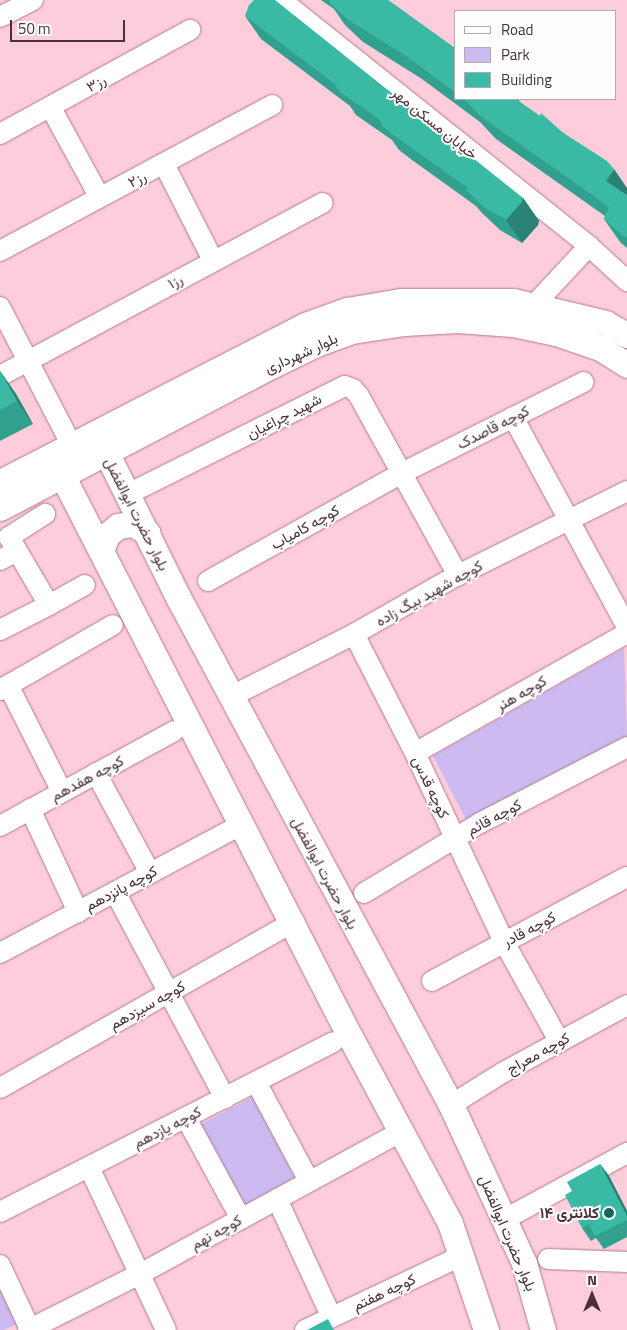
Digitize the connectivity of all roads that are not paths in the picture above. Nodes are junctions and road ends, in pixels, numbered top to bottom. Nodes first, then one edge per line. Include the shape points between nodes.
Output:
1 (33, 0) edge
2 (281, 0) edge
3 (7, 9) edge
4 (190, 30) dead end
5 (272, 105) dead end
6 (51, 108) junction
7 (0, 134) edge
8 (164, 164) junction
9 (100, 198) junction
10 (323, 203) dead end
11 (589, 246) junction
12 (0, 251) edge
13 (213, 260) junction
14 (627, 281) edge
15 (534, 305) junction
16 (0, 307) edge
17 (627, 335) edge
18 (28, 361) junction
19 (627, 365) edge
20 (0, 376) edge
21 (584, 382) dead end
22 (512, 417) junction
23 (71, 444) junction
24 (106, 452) junction
25 (402, 473) junction
26 (62, 475) junction
27 (0, 482) edge
28 (627, 490) edge
29 (128, 494) junction
30 (0, 508) edge
31 (45, 514) dead end
32 (569, 521) junction
33 (148, 533) junction
34 (101, 551) junction
35 (9, 555) edge
36 (458, 575) junction
37 (208, 581) dead end
38 (85, 585) dead end
39 (49, 605) junction
40 (113, 625) dead end
41 (627, 627) edge
42 (0, 630) edge
43 (627, 633) edge
44 (354, 634) junction
45 (4, 687) edge
46 (232, 696) junction
47 (174, 731) dead end
48 (627, 747) edge
49 (415, 753) junction
50 (96, 774) junction
51 (62, 792) junction
52 (30, 809) junction
53 (243, 824) junction
54 (0, 826) edge
55 (455, 838) junction
56 (150, 873) junction
57 (626, 881) edge
58 (115, 892) junction
59 (364, 893) dead end
60 (78, 912) junction
61 (294, 922) junction
62 (504, 942) junction
63 (0, 953) edge
64 (432, 981) dead end
65 (168, 993) junction
66 (627, 1004) edge
67 (559, 1041) junction
68 (333, 1042) dead end
69 (256, 1082) junction
70 (0, 1088) edge
71 (224, 1098) junction
72 (451, 1105) junction
73 (186, 1118) junction
74 (402, 1131) junction
75 (627, 1153) edge
76 (89, 1167) junction
77 (309, 1181) junction
78 (276, 1199) junction
79 (0, 1212) edge
80 (240, 1219) junction
81 (505, 1219) junction
82 (463, 1255) junction
83 (548, 1260) dead end
84 (627, 1262) edge
85 (0, 1265) edge
86 (140, 1274) junction
87 (331, 1316) junction
88 (29, 1329) edge
89 (166, 1330) edge
90 (305, 1330) edge
91 (486, 1330) edge
92 (543, 1330) edge

1 - 3 street
2 - 11 street, خیابان مسکن مهر
4 - 6 street, رز۳
5 - 8 street, رز۲
6 - 7 street, رز۳
6 - 9 street
8 - 9 street, رز۲
8 - 13 street
9 - 12 street, رز۲
10 - 13 street, رز۱
11 - 14 street, خیابان مسکن مهر
11 - 15 street
13 - 18 street, رز۱
15 - 17 main road, بلوار شهرداری via 605,323
15 - 23 main road, بلوار شهرداری via 456,299 400,301 347,310 305,325
16 - 18 street
18 - 20 street, رز۱
18 - 23 street
19 - 24 main road, بلوار شهرداری via 600,348 556,333 513,324 456,320 370,328 316,344
21 - 22 street, کوچه قاصدک
22 - 25 street, کوچه قاصدک
22 - 32 street
23 - 24 main road, بلوار حضرت ابوالفضل
23 - 26 main road
23 - 27 main road, بلوار شهرداری
24 - 26 main road, بلوار شهرداری
24 - 29 main road, بلوار حضرت ابوالفضل
25 - 29 street, شهید چراغیان via 359,396 345,386
25 - 36 street
25 - 37 street, کوچه کامیاب
26 - 30 main road, بلوار شهرداری
26 - 34 main road
28 - 32 street, کوچه شهید بیگ زاده
29 - 33 main road, بلوار حضرت ابوالفضل
31 - 35 street via 8,537
32 - 36 street, کوچه شهید بیگ زاده
32 - 41 street
33 - 34 main road via 133,524 118,526 107,535
33 - 46 main road, بلوار حضرت ابوالفضل
34 - 53 main road
35 - 39 street
36 - 44 street, کوچه شهید بیگ زاده
38 - 39 street
39 - 42 street
40 - 45 street
43 - 49 street, کوچه هنر
44 - 46 street, کوچه شهید بیگ زاده
44 - 49 street, کوچه قدس
45 - 51 street
46 - 72 main road, بلوار حضرت ابوالفضل
47 - 50 street, کوچه هفدهم
48 - 55 street, کوچه قائم
49 - 55 street, کوچه قدس
50 - 51 street, کوچه هفدهم
50 - 56 street
51 - 52 street, کوچه هفدهم
52 - 54 street, کوچه هفدهم
52 - 60 street
53 - 56 street, کوچه پانزدهم
53 - 61 main road
55 - 59 street, کوچه قائم
55 - 62 street, کوچه قدس
56 - 58 street, کوچه پانزدهم
57 - 62 street, کوچه قادر
58 - 60 street, کوچه پانزدهم
58 - 65 street
60 - 63 street, کوچه پانزدهم
61 - 65 street, کوچه سیزدهم
61 - 74 main road via 349,1034
62 - 64 street, کوچه قادر
62 - 67 street, کوچه قدس
65 - 70 street, کوچه سیزدهم
65 - 71 street
66 - 67 street, کوچه معراج
67 - 72 street, کوچه معراج
68 - 69 street, کوچه یازدهم
69 - 71 street, کوچه یازدهم
69 - 77 street
71 - 73 street, کوچه یازدهم
72 - 81 main road, بلوار حضرت ابوالفضل
73 - 76 street, کوچه یازدهم
73 - 80 street
74 - 77 street, کوچه نهم
74 - 82 main road
75 - 81 street
76 - 79 street, کوچه یازدهم
76 - 86 street
77 - 78 street, کوچه نهم
78 - 80 street, کوچه نهم
78 - 87 street
80 - 86 street, کوچه نهم
81 - 92 main road, بلوار حضرت ابوالفضل via 524,1263
82 - 87 street, کوچه هفتم
82 - 91 main road
83 - 84 street
85 - 88 street
86 - 88 street, کوچه نهم
86 - 89 street
87 - 90 street, کوچه هفتم

